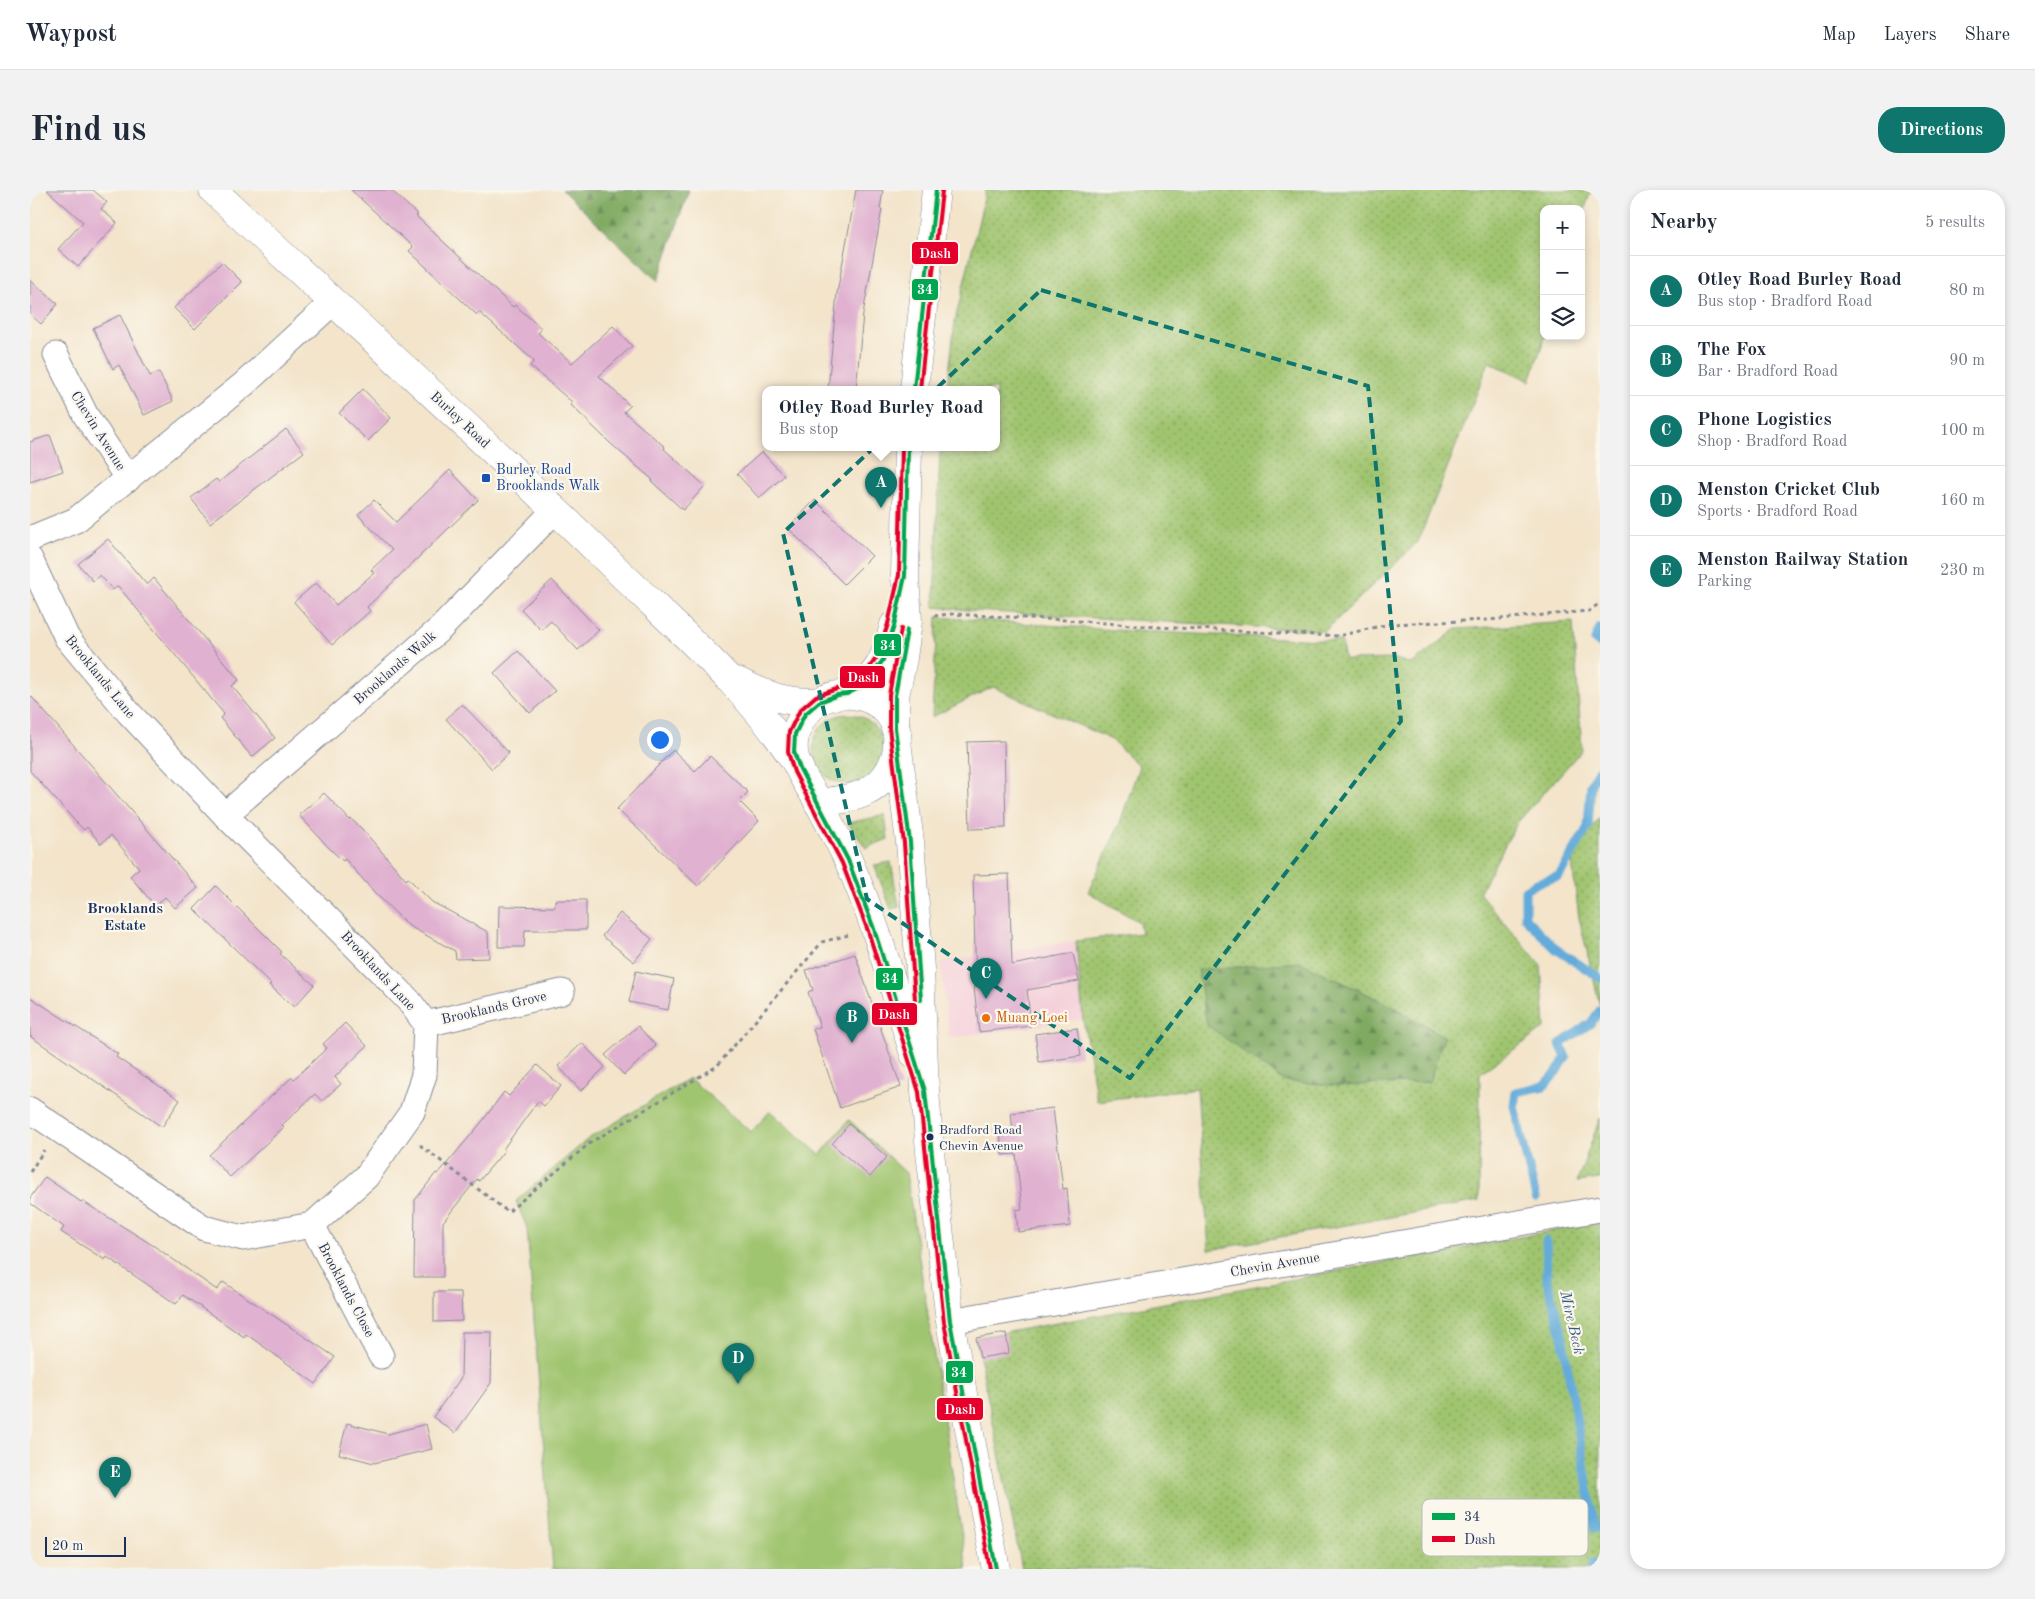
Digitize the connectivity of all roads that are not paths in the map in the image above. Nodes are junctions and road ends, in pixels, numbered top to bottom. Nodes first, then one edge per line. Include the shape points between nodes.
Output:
1 (213, 190) edge
2 (936, 190) edge
3 (333, 302) junction
4 (56, 355) dead end
5 (914, 386) edge
6 (908, 451) edge
7 (128, 479) junction
8 (555, 510) junction
9 (30, 539) edge
10 (30, 559) edge
11 (905, 576) junction
12 (724, 675) junction
13 (847, 694) junction
14 (819, 702) junction
15 (896, 735) junction
16 (800, 769) junction
17 (818, 803) junction
18 (224, 815) junction
19 (562, 992) dead end
20 (426, 1024) junction
21 (925, 1091) junction
22 (30, 1110) edge
23 (1600, 1209) edge
24 (312, 1225) junction
25 (950, 1321) junction
26 (381, 1356) dead end
27 (996, 1569) edge

1 - 3 main road, Burley Road
2 - 5 main road
3 - 7 street via 244,384
3 - 8 main road, Burley Road
4 - 7 street, Chevin Avenue via 86,416
6 - 11 main road
7 - 9 street via 76,520
8 - 12 main road, Burley Road
8 - 18 street, Brooklands Walk via 441,628
10 - 18 street, Brooklands Lane via 67,638 129,714
11 - 13 main road via 883,660 868,681
11 - 15 main road via 907,636 895,696
12 - 14 main road, Burley Road via 772,697 797,703
12 - 16 main road, Burley Road via 775,732
13 - 14 main road
13 - 15 main road via 878,704 891,719
14 - 16 main road via 805,714 795,734 794,752
15 - 17 main road via 895,758 889,772 877,786 864,794
15 - 21 main road via 910,842
16 - 17 main road
17 - 21 main road via 848,860 874,929
18 - 20 street, Brooklands Lane via 386,977
19 - 20 street, Brooklands Grove
20 - 24 street, Brooklands Lane via 424,1075 412,1112 366,1177
21 - 25 main road
22 - 24 street via 204,1228 243,1238
23 - 25 street, Chevin Avenue
24 - 26 street, Brooklands Close
25 - 27 main road

